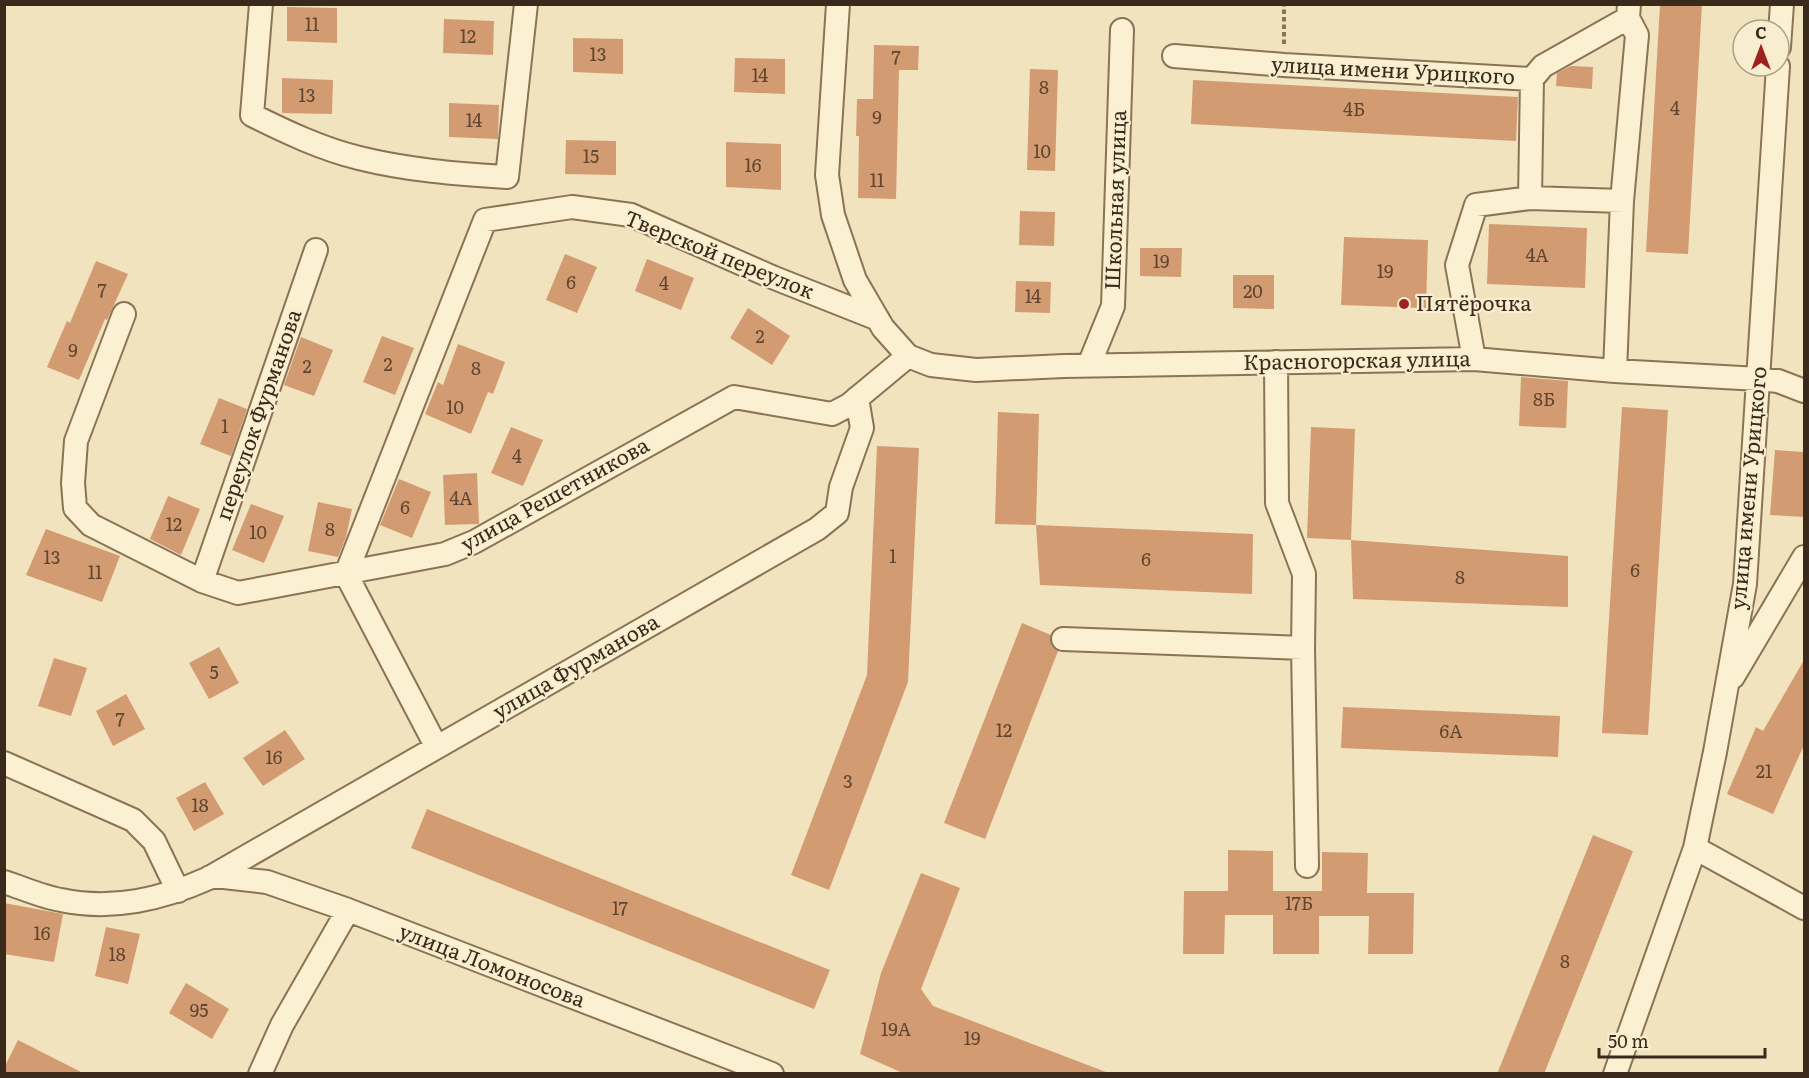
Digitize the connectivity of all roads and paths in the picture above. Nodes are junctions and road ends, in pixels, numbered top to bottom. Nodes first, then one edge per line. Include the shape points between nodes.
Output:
1 (261, 4) edge
2 (526, 4) edge
3 (838, 4) edge
4 (1284, 4) edge
5 (1629, 11) edge
6 (1122, 30) dead end
7 (1174, 56) dead end
8 (1284, 65) junction
9 (1777, 78) edge
10 (1532, 79) junction
11 (1530, 198) junction
12 (1622, 201) junction
13 (316, 250) dead end
14 (124, 314) dead end
15 (878, 319) junction
16 (908, 356) junction
17 (1474, 359) junction
18 (1276, 362) junction
19 (1089, 365) junction
20 (1616, 372) junction
21 (1759, 378) junction
22 (1804, 392) edge
23 (857, 398) junction
24 (1804, 557) edge
25 (346, 574) junction
26 (202, 581) junction
27 (1063, 639) dead end
28 (1303, 648) junction
29 (1727, 689) junction
30 (436, 746) junction
31 (4, 763) edge
32 (1695, 848) junction
33 (1307, 866) dead end
34 (208, 878) junction
35 (4, 882) edge
36 (178, 891) junction
37 (1804, 908) edge
38 (348, 910) junction
39 (260, 1074) edge
40 (772, 1074) edge
41 (1616, 1074) edge

1 - 2 street via 252,115 289,134 359,158 445,174 507,177
3 - 15 street via 827,175 833,214 855,280
4 - 8 path
5 - 10 street via 1543,66
5 - 12 street via 1637,35
6 - 19 street, Школьная улица via 1113,306
7 - 8 street, улица имени Урицкого
8 - 10 street, улица имени Урицкого
9 - 21 street, улица имени Урицкого
10 - 11 street, улица имени Урицкого
11 - 12 street
11 - 17 street via 1476,205 1457,265
12 - 20 street
13 - 26 street, переулок Фурманова
14 - 26 street, улица Решетникова via 76,441 75,508 91,525
15 - 16 street
15 - 25 street, Тверской переулок via 631,215 573,207 485,220
16 - 19 street, Красногорская улица via 931,365 976,370
16 - 23 street, улица Решетникова
17 - 18 street, Красногорская улица
17 - 20 street, Красногорская улица
18 - 19 street, Красногорская улица
18 - 28 street via 1277,503 1304,574
20 - 21 street, Красногорская улица
21 - 22 street, Красногорская улица
21 - 29 street, улица имени Урицкого via 1745,584
23 - 25 street, улица Решетникова via 832,414 734,397 474,542 445,554
23 - 30 street, улица Фурманова via 862,428 841,488 837,513 817,529
24 - 29 street
25 - 26 street, улица Решетникова via 238,593
25 - 30 street
27 - 28 street
28 - 33 street
29 - 32 street, улица имени Урицкого
30 - 34 street, улица Фурманова
31 - 36 street via 133,820 154,841
32 - 37 street
32 - 41 street, улица имени Урицкого
34 - 36 street, улица Фурманова
34 - 38 street, улица Ломоносова via 267,882
35 - 36 street, улица Фурманова via 60,900 96,906
38 - 39 street via 282,1025
38 - 40 street, улица Ломоносова

